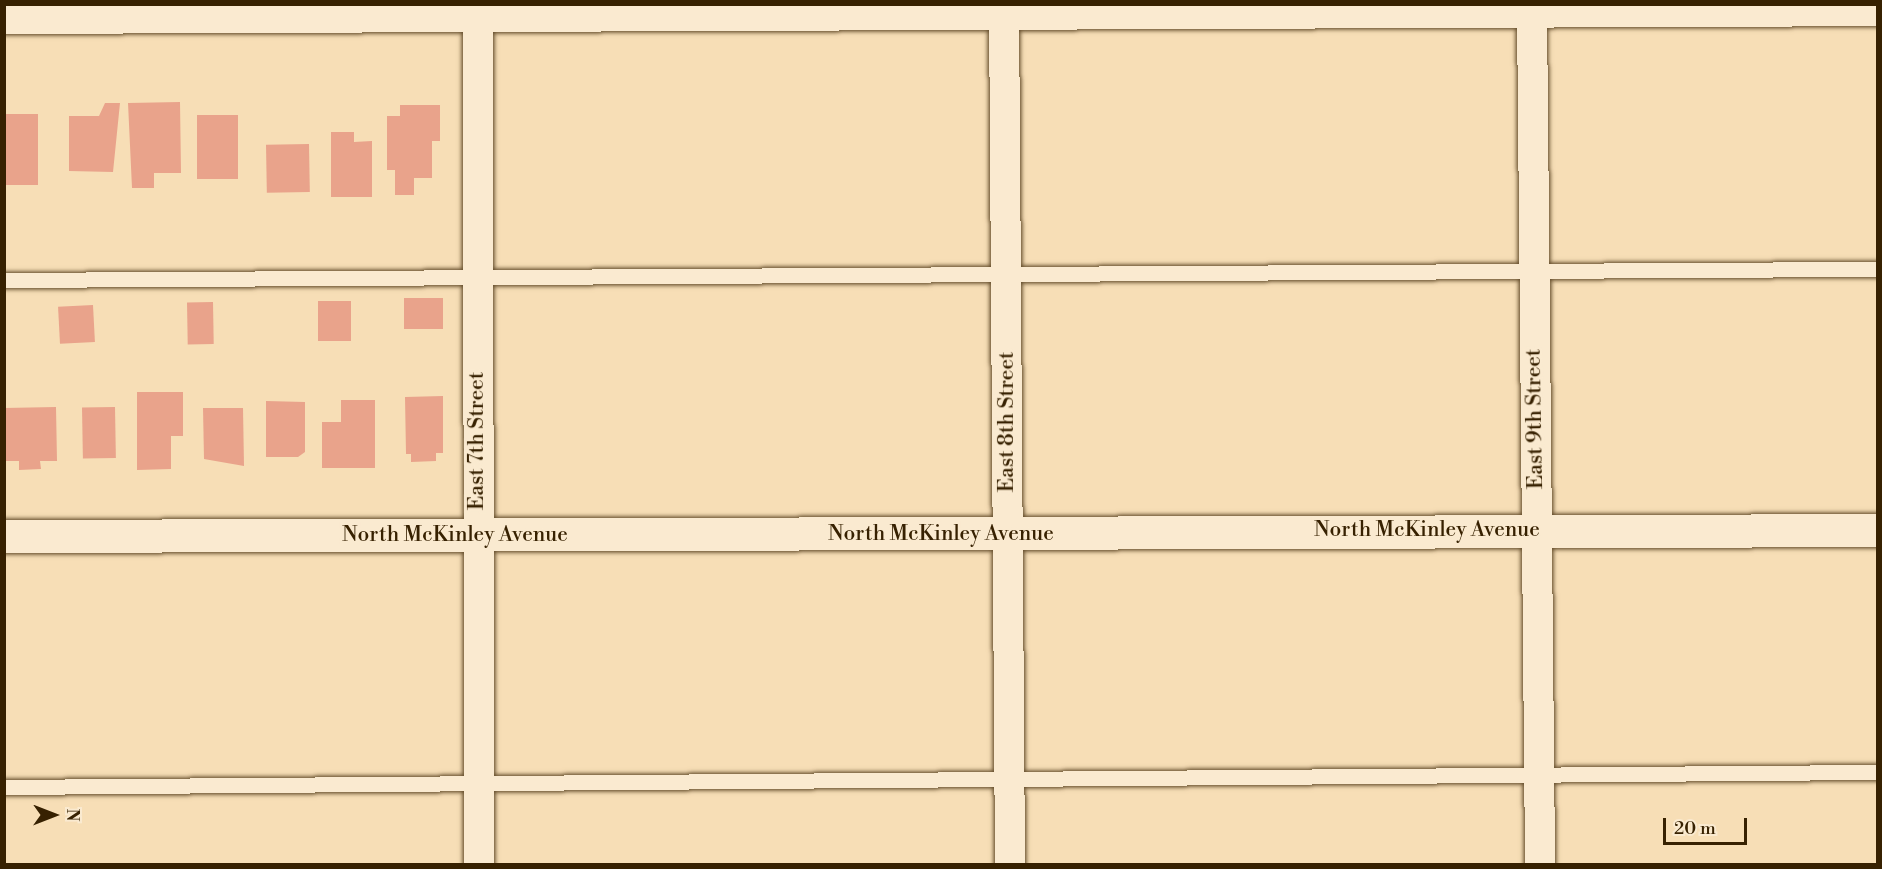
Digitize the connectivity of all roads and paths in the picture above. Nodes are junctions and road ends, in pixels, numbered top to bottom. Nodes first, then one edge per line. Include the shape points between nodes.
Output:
1 (1004, 10) edge
2 (1532, 10) junction
3 (478, 11) edge
4 (1878, 11) edge
5 (4, 19) edge
6 (1533, 269) junction
7 (1878, 269) edge
8 (1006, 273) junction
9 (478, 276) junction
10 (4, 280) edge
11 (1878, 530) edge
12 (1537, 531) junction
13 (1008, 534) junction
14 (477, 535) junction
15 (4, 536) edge
16 (1878, 772) edge
17 (1539, 773) junction
18 (1009, 777) junction
19 (479, 783) junction
20 (4, 787) edge
21 (479, 864) edge
22 (1010, 864) edge
23 (1540, 864) edge

1 - 2 street
1 - 3 street
1 - 8 street, East 8th Street
2 - 4 street
2 - 6 street, East 9th Street
3 - 5 street
3 - 9 street, East 7th Street
6 - 7 lane
6 - 8 lane
6 - 12 street, East 9th Street
8 - 9 lane
8 - 13 street, East 8th Street
9 - 10 lane
9 - 14 street, East 7th Street
11 - 12 main road, North McKinley Avenue
12 - 13 main road, North McKinley Avenue
12 - 17 street, East 9th Street
13 - 14 main road, North McKinley Avenue
13 - 18 street, East 8th Street
14 - 15 main road, North McKinley Avenue
14 - 19 street, East 7th Street
16 - 17 lane
17 - 18 lane
17 - 23 street, East 9th Street
18 - 19 lane
18 - 22 street, East 8th Street
19 - 20 lane
19 - 21 street, East 7th Street

